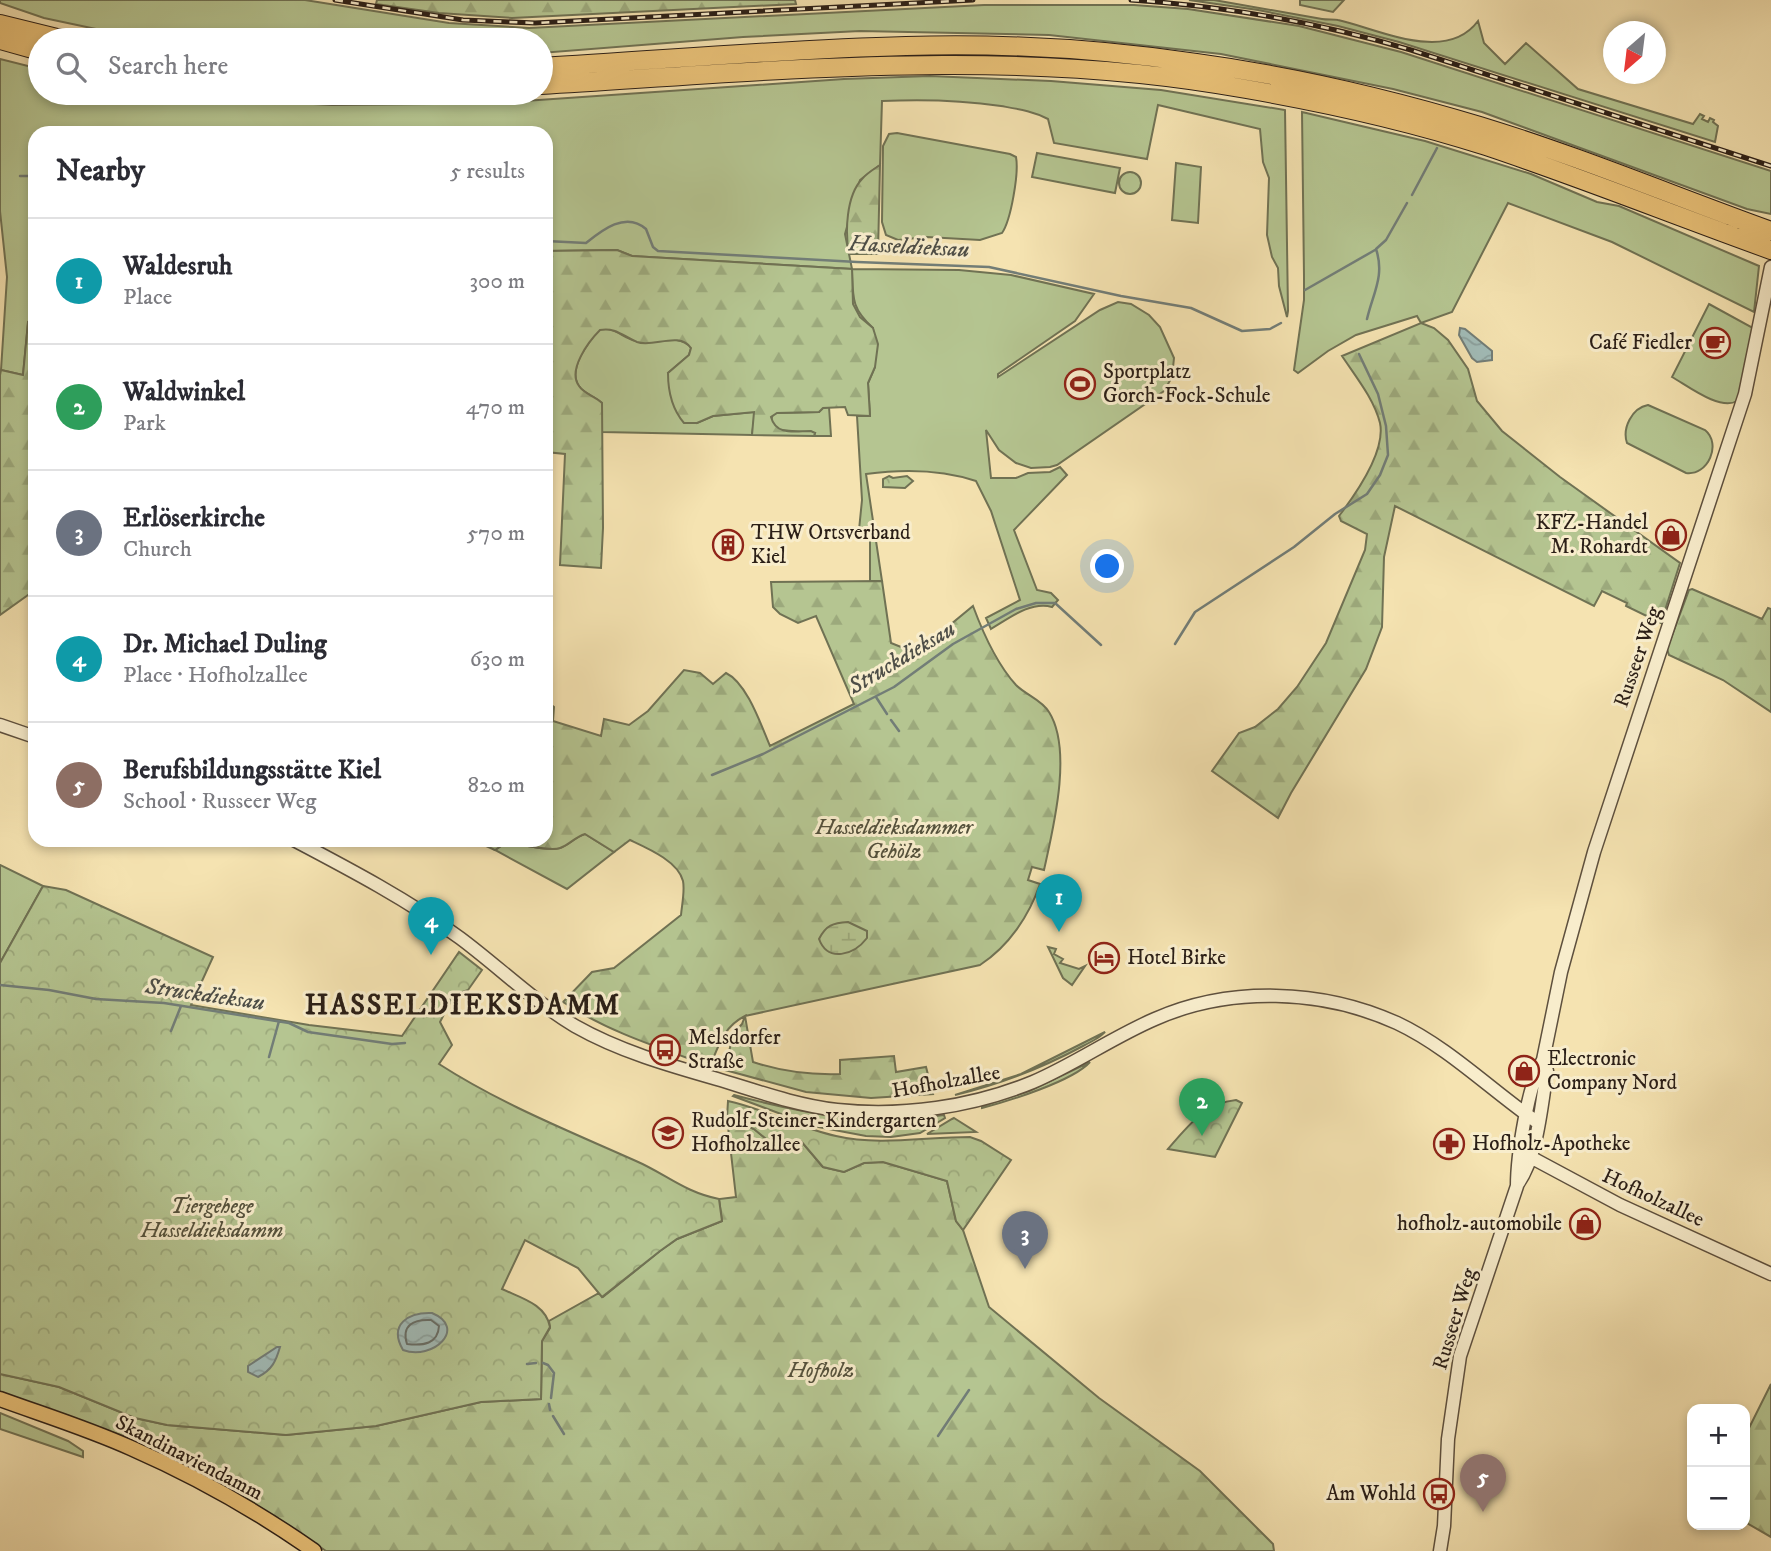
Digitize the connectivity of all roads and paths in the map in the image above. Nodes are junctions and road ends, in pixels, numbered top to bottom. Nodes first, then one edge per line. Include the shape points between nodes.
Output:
1 (0, 16) edge
2 (0, 24) edge
3 (31, 28) edge
4 (28, 31) edge
5 (0, 40) edge
6 (28, 48) edge
7 (553, 66) edge
8 (553, 84) edge
9 (1771, 231) edge
10 (1771, 250) edge
11 (1771, 267) edge
12 (0, 725) edge
13 (28, 735) edge
14 (307, 847) edge
15 (1532, 1119) junction
16 (1525, 1154) junction
17 (1771, 1275) edge
18 (0, 1399) edge
19 (314, 1551) edge
20 (1440, 1551) edge

1 - 3 highway
2 - 4 highway
5 - 6 highway
7 - 9 highway via 909,46 1051,49 1196,62 1315,83 1450,117
8 - 10 highway via 908,64 1049,67 1197,81 1327,105 1482,145
11 - 15 street, Russeer Weg via 1741,406 1587,875 1544,1060 1538,1068
12 - 13 street
14 - 15 street, Hofholzallee via 409,903 585,1031 647,1058 797,1104 889,1112 982,1099 1054,1072 1177,1010 1213,1001 1274,996 1348,1006 1394,1022 1432,1044
15 - 16 street, Russeer Weg
16 - 17 street, Hofholzallee via 1620,1205
16 - 20 street, Russeer Weg via 1460,1356
18 - 19 main road, Skandinaviendamm via 153,1458 219,1492

